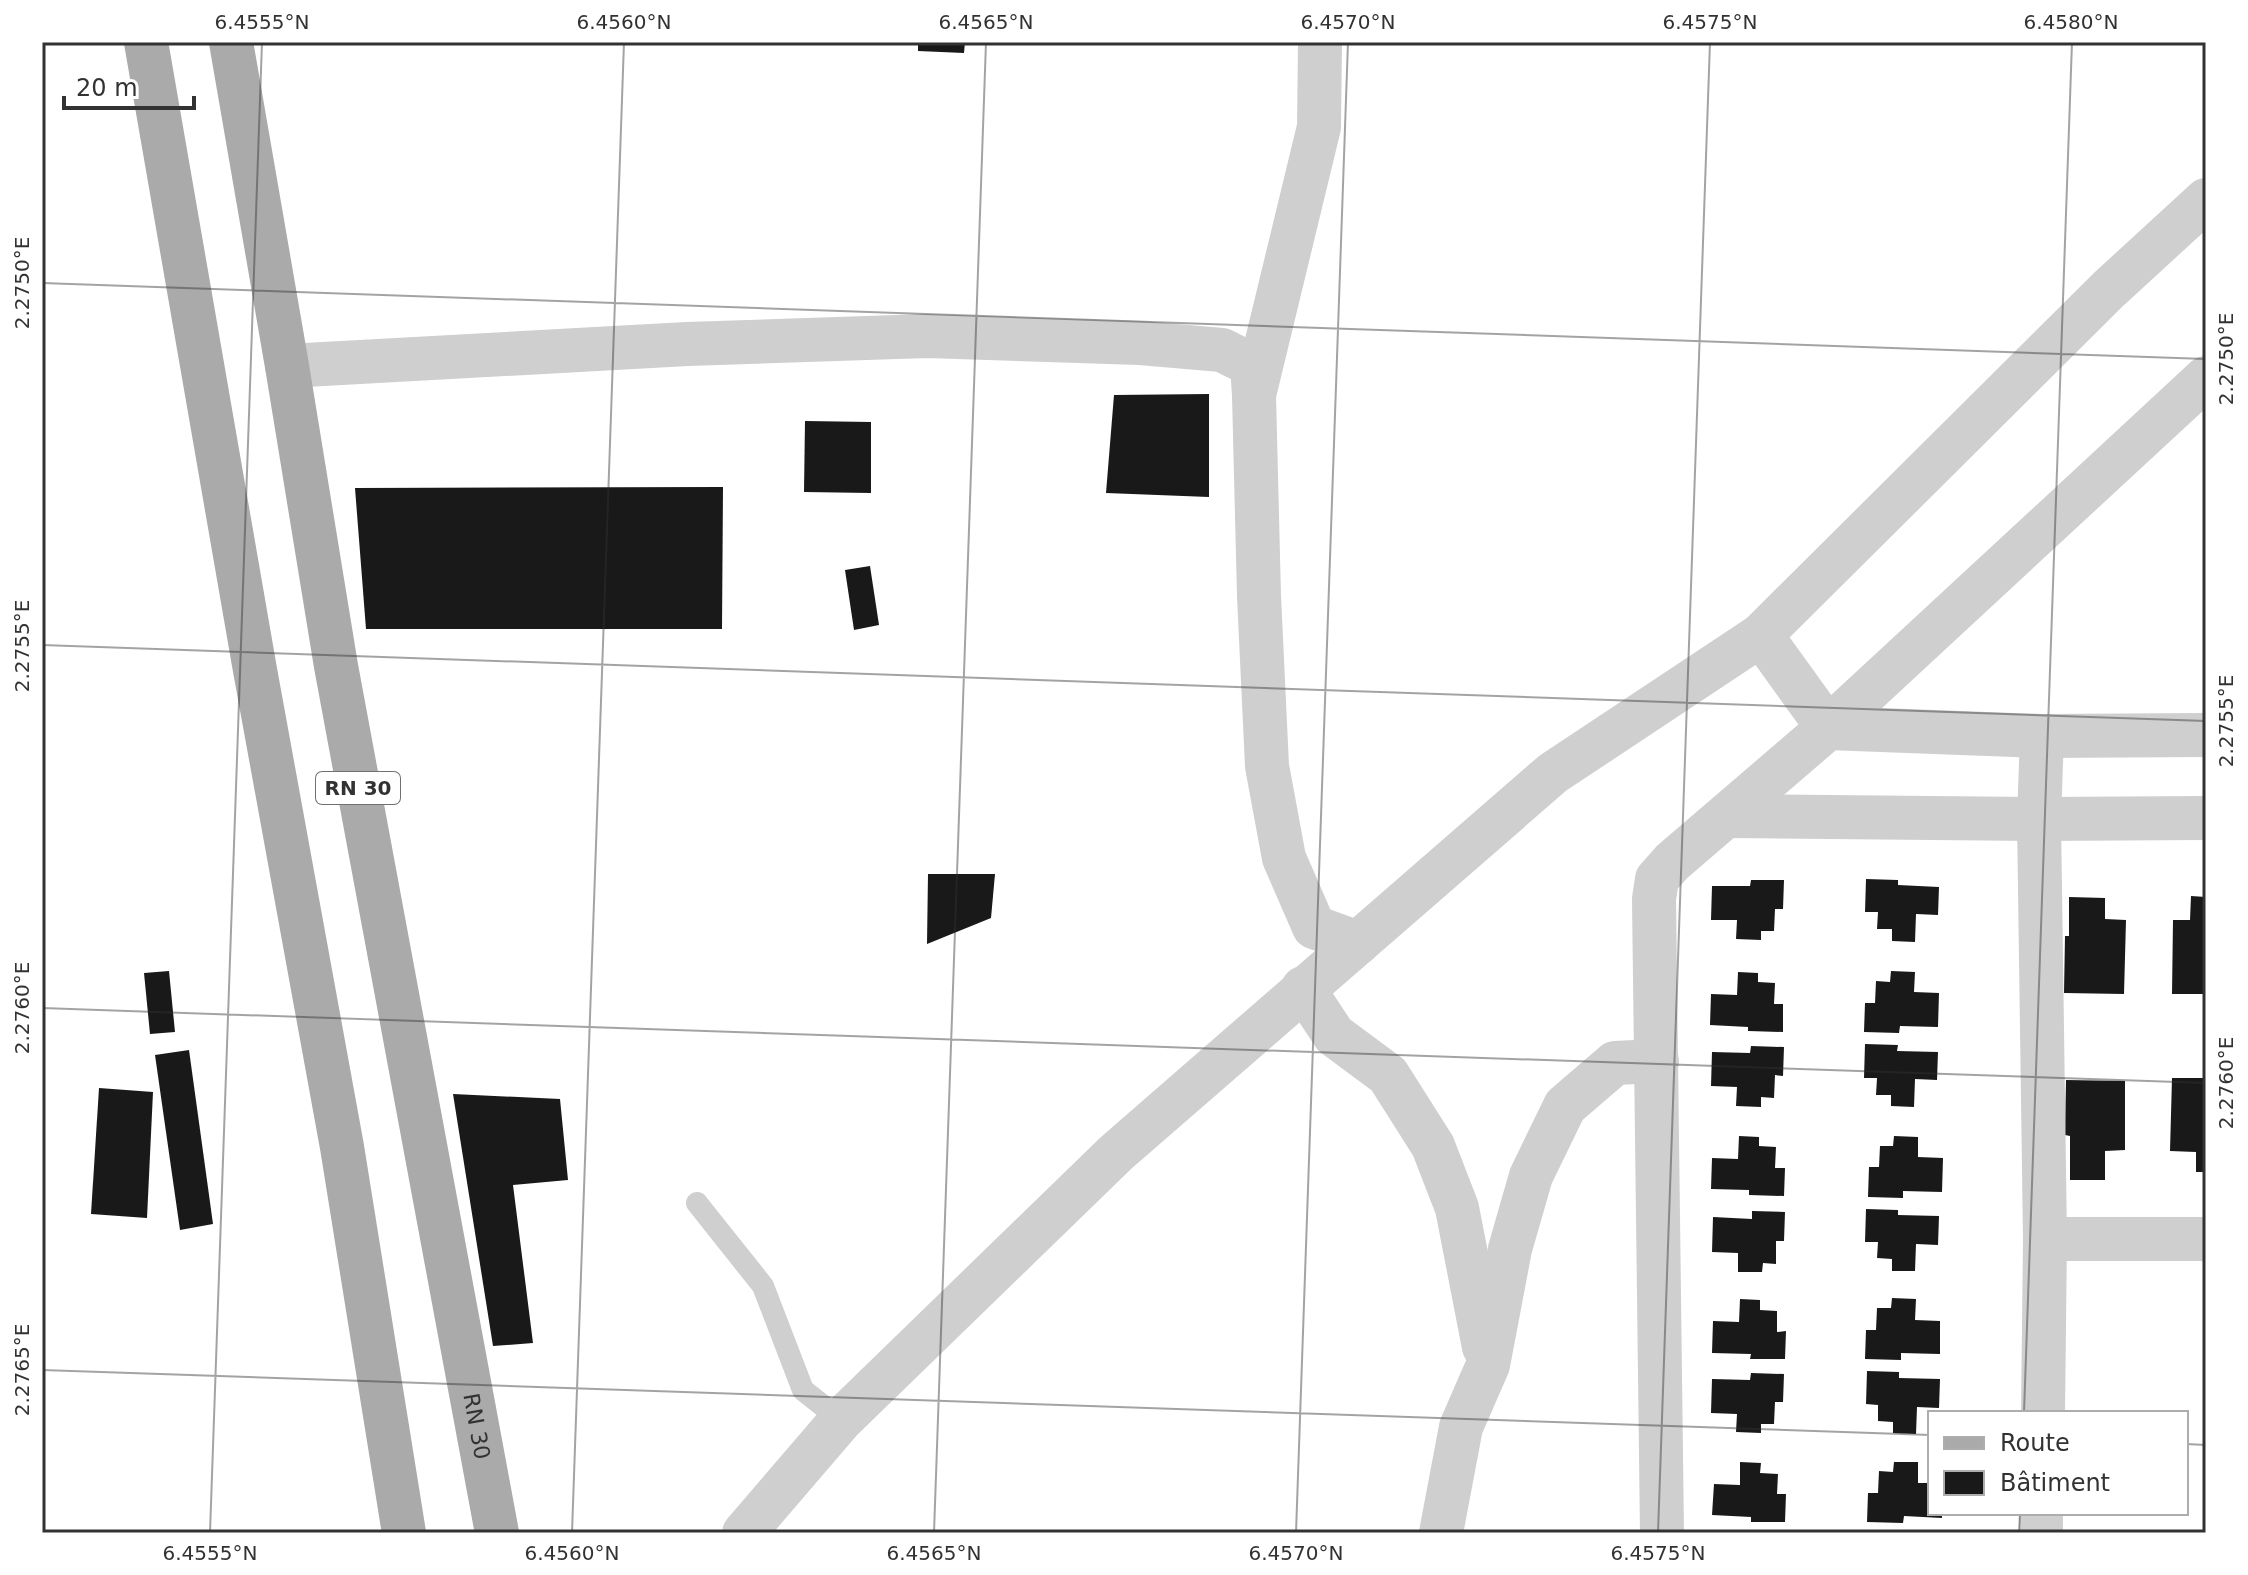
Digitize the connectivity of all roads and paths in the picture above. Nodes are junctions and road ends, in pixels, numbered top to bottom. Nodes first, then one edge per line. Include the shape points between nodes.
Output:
1 (146, 42) edge
2 (231, 42) edge
3 (1320, 42) edge
4 (2206, 200) edge
5 (287, 366) junction
6 (2206, 378) edge
7 (1254, 395) junction
8 (1761, 635) junction
9 (1828, 728) junction
10 (2206, 735) edge
11 (2042, 736) junction
12 (1727, 816) junction
13 (2206, 818) edge
14 (2039, 819) junction
15 (1358, 943) junction
16 (1303, 988) junction
17 (1657, 1061) junction
18 (697, 1203) dead end
19 (2045, 1239) junction
20 (2206, 1239) edge
21 (1488, 1365) junction
22 (2043, 1411) edge
23 (841, 1420) junction
24 (404, 1533) edge
25 (497, 1533) edge
26 (744, 1533) edge
27 (1441, 1533) edge
28 (1662, 1533) edge

1 - 24 main road via 342,1147
2 - 5 main road, RN 30 / RN 30
3 - 7 street via 1319,127
4 - 8 street via 2109,289
5 - 7 street via 927,336 1222,350 1252,365
5 - 25 main road, RN 30 / RN 30 via 338,681
6 - 9 street
7 - 15 street via 1267,766 1284,858 1314,927
8 - 9 street
8 - 15 street via 1553,773
9 - 11 street
9 - 12 street
10 - 11 street
11 - 14 street
12 - 14 street
12 - 17 street via 1657,879
13 - 14 street
14 - 19 street
15 - 16 street
16 - 21 street via 1334,1035 1388,1075 1433,1146 1457,1208
16 - 23 street via 1116,1153
17 - 21 street via 1615,1063 1565,1106 1531,1176 1510,1249
17 - 28 street
18 - 23 lane via 763,1286 803,1390
19 - 20 street
19 - 22 street
21 - 27 street via 1461,1427
23 - 26 street

